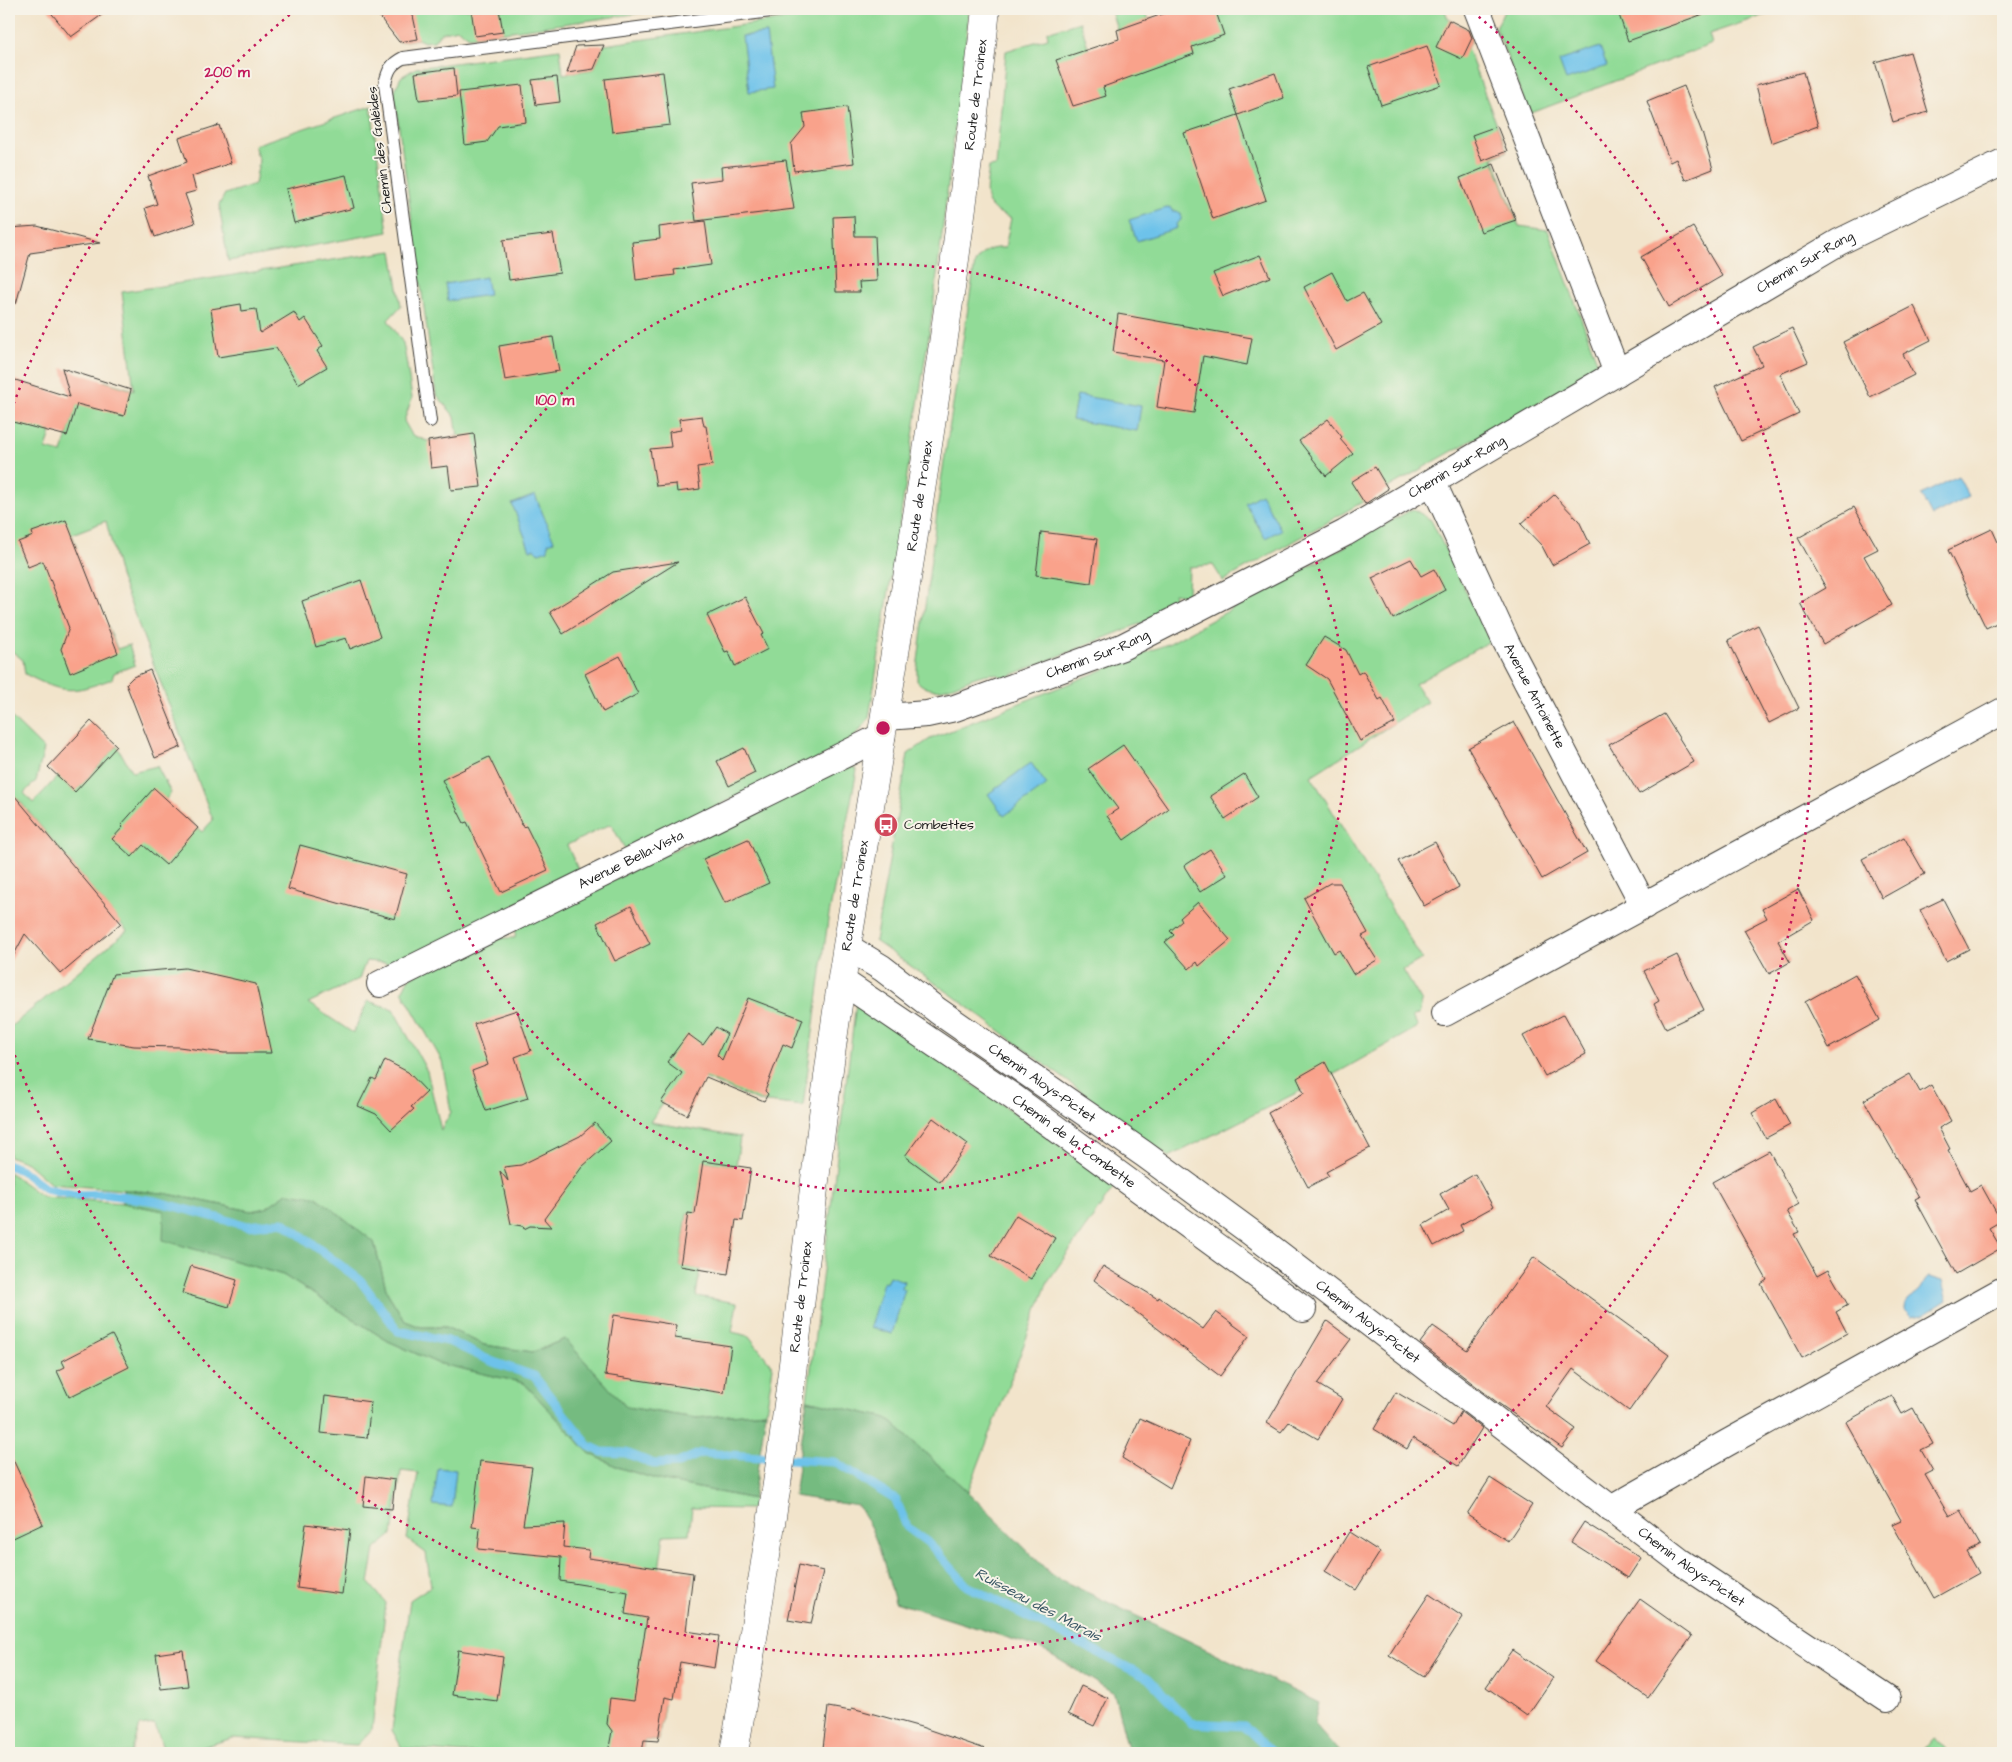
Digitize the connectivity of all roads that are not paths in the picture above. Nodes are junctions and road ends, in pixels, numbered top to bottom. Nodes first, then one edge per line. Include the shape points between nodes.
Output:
1 (786, 9) edge
2 (986, 9) edge
3 (1477, 9) edge
4 (2003, 162) edge
5 (1617, 373) junction
6 (430, 421) dead end
7 (1433, 483) junction
8 (2003, 711) edge
9 (884, 727) junction
10 (1644, 906) junction
11 (847, 947) junction
12 (842, 980) junction
13 (380, 984) dead end
14 (1445, 1014) dead end
15 (2003, 1290) edge
16 (1303, 1309) dead end
17 (1611, 1509) junction
18 (1886, 1699) dead end
19 (734, 1753) edge

1 - 6 lane, Chemin des Galéides via 403,58 387,71 385,84
2 - 9 street, Route de Troinex via 956,261
3 - 5 street
4 - 5 street, Chemin Sur-Rang via 1839,242
5 - 7 street, Chemin Sur-Rang
7 - 9 street, Chemin Sur-Rang via 1346,533 1122,647 954,708
7 - 10 street, Avenue Antoinette via 1506,642
8 - 10 street
9 - 11 street, Route de Troinex
9 - 13 street, Avenue Bella-Vista
10 - 14 street
11 - 12 street, Route de Troinex
11 - 17 street, Chemin Aloys-Pictet via 890,974 1234,1220
12 - 16 street, Chemin de la Combette via 1013,1097
12 - 19 street, Route de Troinex via 774,1510
15 - 17 street
17 - 18 street, Chemin Aloys-Pictet via 1757,1615

